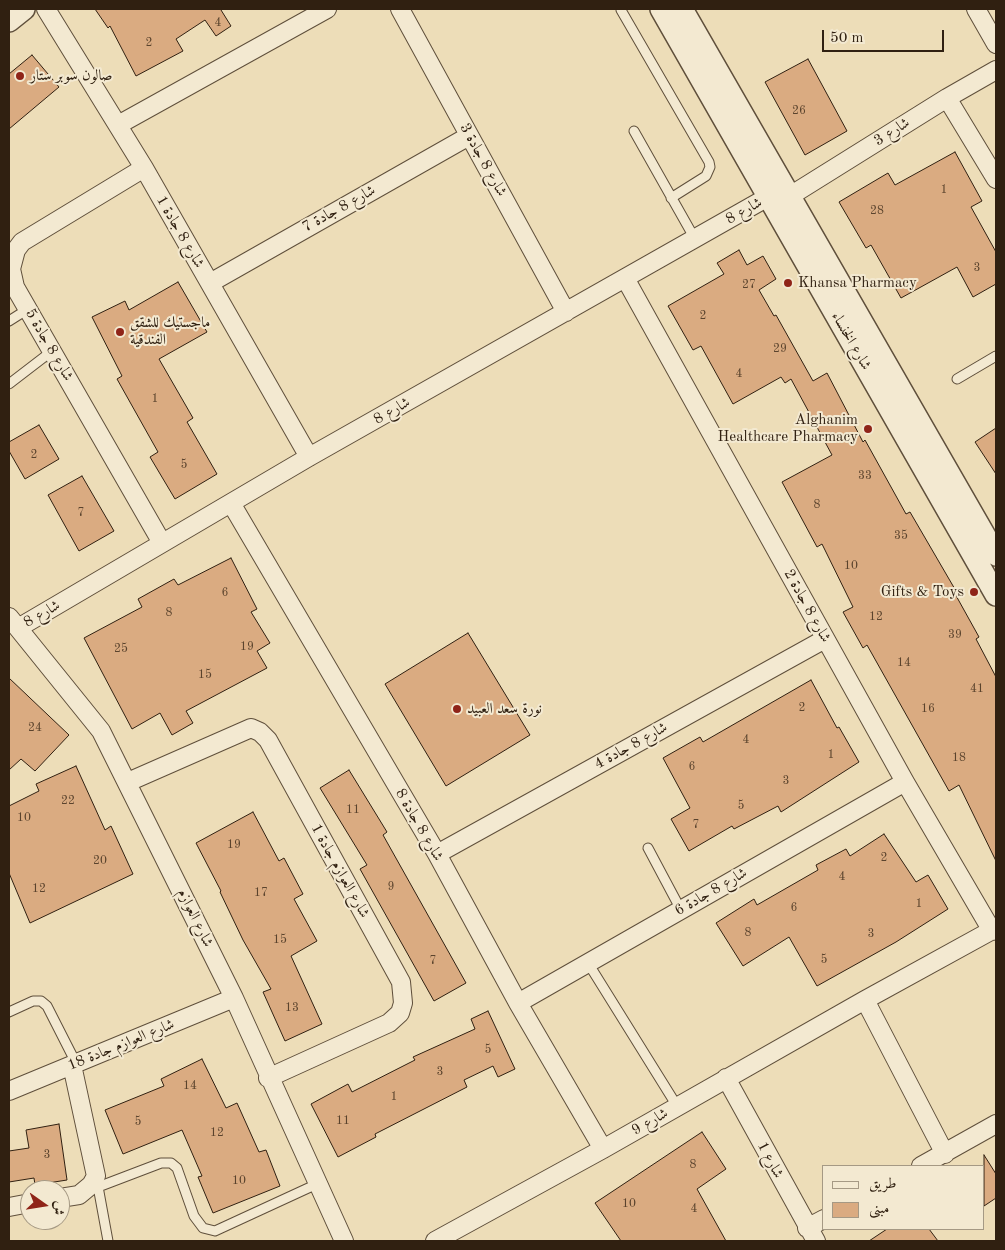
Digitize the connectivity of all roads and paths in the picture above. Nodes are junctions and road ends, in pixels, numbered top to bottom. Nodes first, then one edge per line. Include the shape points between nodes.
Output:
1 (24, 9) edge
2 (46, 9) edge
3 (327, 9) edge
4 (400, 9) edge
5 (660, 9) edge
6 (682, 9) edge
7 (976, 9) edge
8 (621, 10) dead end
9 (9, 21) edge
10 (996, 44) edge
11 (996, 70) edge
12 (947, 98) junction
13 (118, 124) junction
14 (634, 131) dead end
15 (469, 136) junction
16 (144, 168) junction
17 (996, 179) edge
18 (790, 196) junction
19 (768, 197) junction
20 (671, 198) junction
21 (30, 236) junction
22 (695, 239) junction
23 (9, 247) edge
24 (625, 278) junction
25 (210, 283) junction
26 (28, 309) junction
27 (566, 312) junction
28 (9, 321) edge
29 (52, 351) junction
30 (996, 356) edge
31 (956, 378) dead end
32 (9, 384) edge
33 (310, 457) junction
34 (231, 503) junction
35 (993, 541) edge
36 (162, 543) junction
37 (996, 594) edge
38 (13, 623) edge
39 (825, 639) junction
40 (128, 782) junction
41 (905, 782) junction
42 (648, 848) dead end
43 (437, 854) junction
44 (681, 910) junction
45 (994, 930) edge
46 (588, 963) junction
47 (234, 998) junction
48 (864, 1000) junction
49 (518, 1003) junction
50 (9, 1012) edge
51 (74, 1064) junction
52 (268, 1078) junction
53 (726, 1078) junction
54 (9, 1091) edge
55 (677, 1106) junction
56 (996, 1124) edge
57 (603, 1149) junction
58 (945, 1154) junction
59 (924, 1165) edge
60 (97, 1182) junction
61 (317, 1184) junction
62 (70, 1196) edge
63 (822, 1221) edge
64 (811, 1234) edge
65 (108, 1241) edge
66 (344, 1241) edge
67 (435, 1241) edge

1 - 9 street
2 - 13 street, شارع 8 جادة 1
3 - 13 street
4 - 15 street, شارع 8 جادة 3
5 - 19 street, شارع الخنساء
6 - 18 street, شارع الخنساء
7 - 10 street
8 - 20 lane via 709,162 706,176
11 - 12 street, شارع 3
12 - 17 street
12 - 18 street, شارع 3
13 - 16 street, شارع 8 جادة 1
14 - 20 lane
15 - 25 street, شارع 8 جادة 7
15 - 27 street, شارع 8 جادة 3
16 - 21 street, شارع 8 جادة 5
16 - 25 street, شارع 8 جادة 1
18 - 35 street, شارع الخنساء
19 - 22 street, شارع 8
19 - 37 street, شارع الخنساء
20 - 22 lane
21 - 23 lane
21 - 26 street, شارع 8 جادة 5 via 16,250 11,268 15,287
22 - 24 street, شارع 8
24 - 27 street, شارع 8
24 - 39 street, شارع 8 جادة 2
25 - 33 street, شارع 8 جادة 1
26 - 28 lane
26 - 29 street, شارع 8 جادة 5
27 - 33 street, شارع 8
29 - 32 lane
29 - 36 street, شارع 8 جادة 5
30 - 31 lane
33 - 34 street, شارع 8
34 - 36 street, شارع 8
34 - 43 street, شارع 8 جادة 8
36 - 38 street, شارع 8
38 - 40 street, شارع العوازم via 101,732
39 - 41 street, شارع 8 جادة 2
39 - 43 street, شارع 8 جادة 4
40 - 47 street, شارع العوازم
40 - 52 street, شارع العوازم جادة 1 via 251,728 260,732 268,740 401,982 403,1002 400,1013 389,1024
41 - 44 street, شارع 8 جادة 6
41 - 45 street, شارع 8 جادة 2
42 - 44 lane
43 - 49 street, شارع 8 جادة 8
44 - 46 street, شارع 8 جادة 6
45 - 48 street, شارع 9
46 - 49 street, شارع 8 جادة 6
46 - 55 lane
47 - 51 street, شارع العوازم جادة 18
47 - 52 street, شارع العوازم
48 - 53 street, شارع 9
48 - 58 street
49 - 57 street, شارع 8 جادة 8
50 - 51 lane via 34,1001 46,1006
51 - 54 street, شارع العوازم جادة 18
51 - 60 street
52 - 61 street, شارع العوازم
53 - 55 street, شارع 9
53 - 64 street, شارع 1
55 - 57 street, شارع 9
56 - 58 street
57 - 67 street, شارع 9
58 - 59 street
60 - 61 lane via 171,1163 177,1168 194,1216 203,1228 215,1231
60 - 62 street via 79,1195
60 - 65 lane
61 - 66 street, شارع العوازم
63 - 64 street

